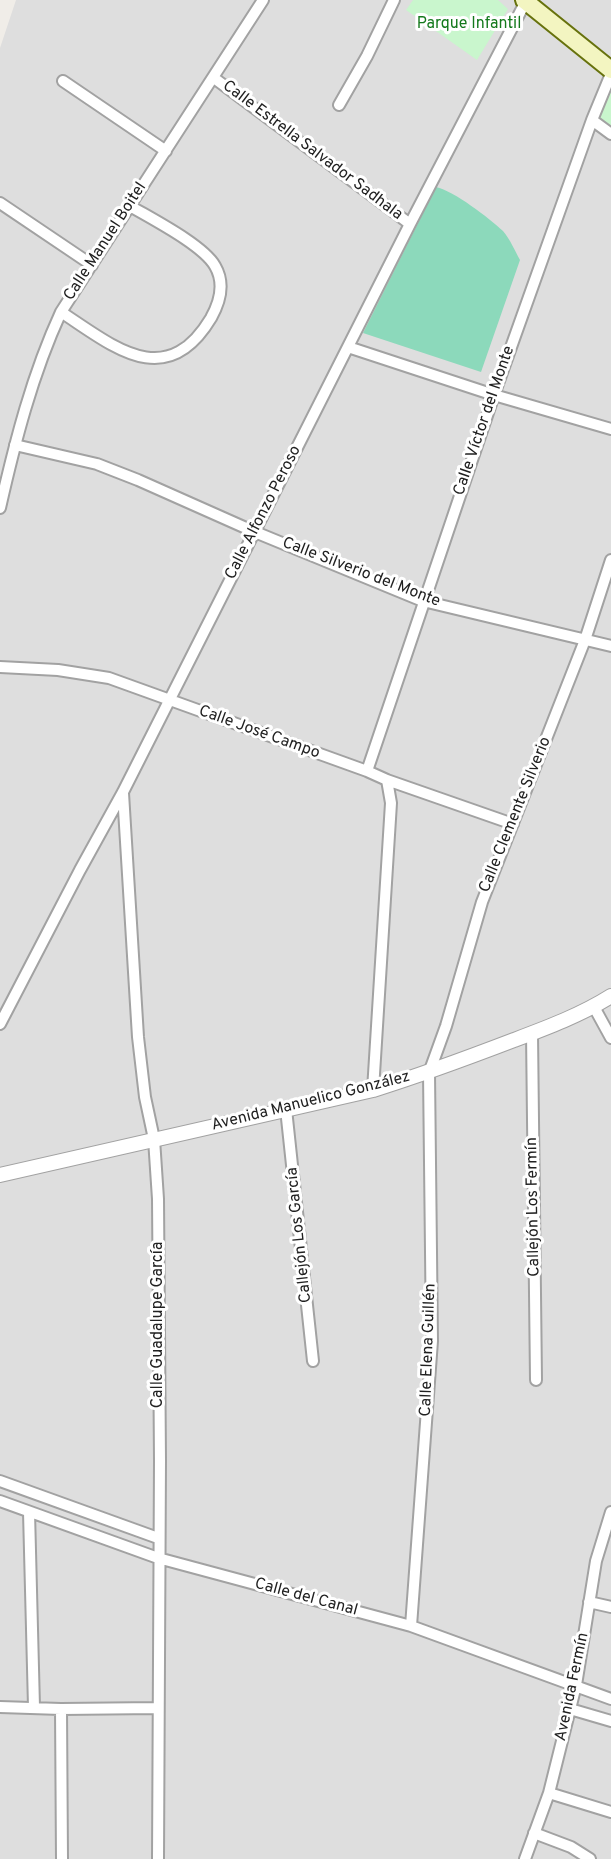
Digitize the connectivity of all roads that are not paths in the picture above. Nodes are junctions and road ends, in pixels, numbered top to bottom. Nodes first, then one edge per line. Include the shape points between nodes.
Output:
1 (263, 0) edge
2 (394, 0) edge
3 (525, 1) edge
4 (611, 72) edge
5 (214, 78) junction
6 (63, 81) dead end
7 (339, 105) dead end
8 (592, 120) junction
9 (611, 134) edge
10 (166, 151) junction
11 (0, 203) edge
12 (130, 206) junction
13 (410, 224) junction
14 (92, 265) junction
15 (61, 312) junction
16 (348, 347) junction
17 (494, 395) junction
18 (611, 429) edge
19 (15, 445) junction
20 (0, 508) edge
21 (255, 532) junction
22 (611, 560) edge
23 (423, 601) junction
24 (585, 640) junction
25 (611, 646) edge
26 (0, 667) edge
27 (168, 700) junction
28 (367, 771) junction
29 (387, 780) junction
30 (123, 792) junction
31 (513, 824) junction
32 (611, 996) edge
33 (594, 1007) junction
34 (0, 1024) edge
35 (532, 1033) junction
36 (611, 1038) edge
37 (429, 1073) junction
38 (373, 1090) junction
39 (286, 1109) junction
40 (154, 1139) junction
41 (0, 1175) edge
42 (313, 1361) dead end
43 (536, 1380) dead end
44 (0, 1481) edge
45 (0, 1502) edge
46 (29, 1512) junction
47 (611, 1512) edge
48 (158, 1538) junction
49 (158, 1558) junction
50 (589, 1602) junction
51 (611, 1607) edge
52 (411, 1626) junction
53 (576, 1686) junction
54 (611, 1699) edge
55 (0, 1707) edge
56 (34, 1707) junction
57 (158, 1708) junction
58 (61, 1709) junction
59 (570, 1710) junction
60 (611, 1721) edge
61 (549, 1793) junction
62 (611, 1812) edge
63 (534, 1833) junction
64 (62, 1859) edge
65 (158, 1859) edge
66 (525, 1859) edge
67 (590, 1859) edge

1 - 5 street, Calle Manuel Boitel
2 - 7 street
3 - 4 main road
3 - 13 street, Calle Alfonzo Peroso
4 - 8 street, Calle Víctor del Monte
5 - 10 street, Calle Manuel Boitel
5 - 13 street, Calle Estrella Salvador Sadhala
6 - 10 street
8 - 9 street
8 - 17 street, Calle Víctor del Monte
10 - 12 street, Calle Manuel Boitel
11 - 14 street
12 - 14 street, Calle Manuel Boitel
12 - 15 street via 206,253 216,267 221,294 202,332 173,355 139,356 118,349
13 - 16 street, Calle Alfonzo Peroso
14 - 15 street, Calle Manuel Boitel
15 - 19 street, Calle Manuel Boitel via 46,345
16 - 17 street
16 - 21 street, Calle Alfonzo Peroso
17 - 18 street
17 - 23 street, Calle Víctor del Monte
19 - 20 street, Calle Manuel Boitel
19 - 21 street, Calle Silverio del Monte via 97,464
21 - 23 street, Calle Silverio del Monte
21 - 27 street, Calle Alfonzo Peroso
22 - 24 street, Calle Clemente Silverio
23 - 24 street, Calle Silverio del Monte
23 - 28 street, Calle Víctor del Monte
24 - 25 street, Calle Silverio del Monte
24 - 31 street, Calle Clemente Silverio
26 - 27 street, Calle José Campo via 109,678
27 - 28 street, Calle José Campo
27 - 30 street, Calle Alfonzo Peroso
28 - 29 street, Calle José Campo
29 - 31 street, Calle José Campo
29 - 38 street via 391,803
30 - 34 street, Calle Alfonzo Peroso
30 - 40 street, Calle Guadalupe García via 138,1037
31 - 37 street, Calle Clemente Silverio via 482,902
32 - 33 street, Avenida Manuelico González
33 - 35 street, Avenida Manuelico González
33 - 36 street
35 - 37 street, Avenida Manuelico González
35 - 43 street, Callejón Los Fermín
37 - 38 street, Avenida Manuelico González
37 - 52 street, Calle Elena Guillén via 432,1341
38 - 39 street, Avenida Manuelico González
39 - 40 street, Avenida Manuelico González
39 - 42 street, Callejón Los García
40 - 41 street, Avenida Manuelico González
40 - 48 street, Calle Guadalupe García via 158,1221
44 - 48 street
45 - 46 street, Calle del Canal
46 - 49 street, Calle del Canal
46 - 56 street
47 - 50 street, Avenida Fermín
48 - 49 street, Calle Guadalupe García
49 - 52 street, Calle del Canal
49 - 57 street, Calle Guadalupe García
50 - 51 street
50 - 53 street, Avenida Fermín
52 - 53 street, Calle del Canal
53 - 54 street, Calle del Canal
53 - 59 street, Avenida Fermín
55 - 56 street
56 - 58 street
57 - 58 street
57 - 65 street, Calle Guadalupe García
58 - 64 street
59 - 60 street
59 - 61 street, Avenida Fermín
61 - 62 street
61 - 63 street, Avenida Fermín
63 - 66 street, Avenida Fermín
63 - 67 street

